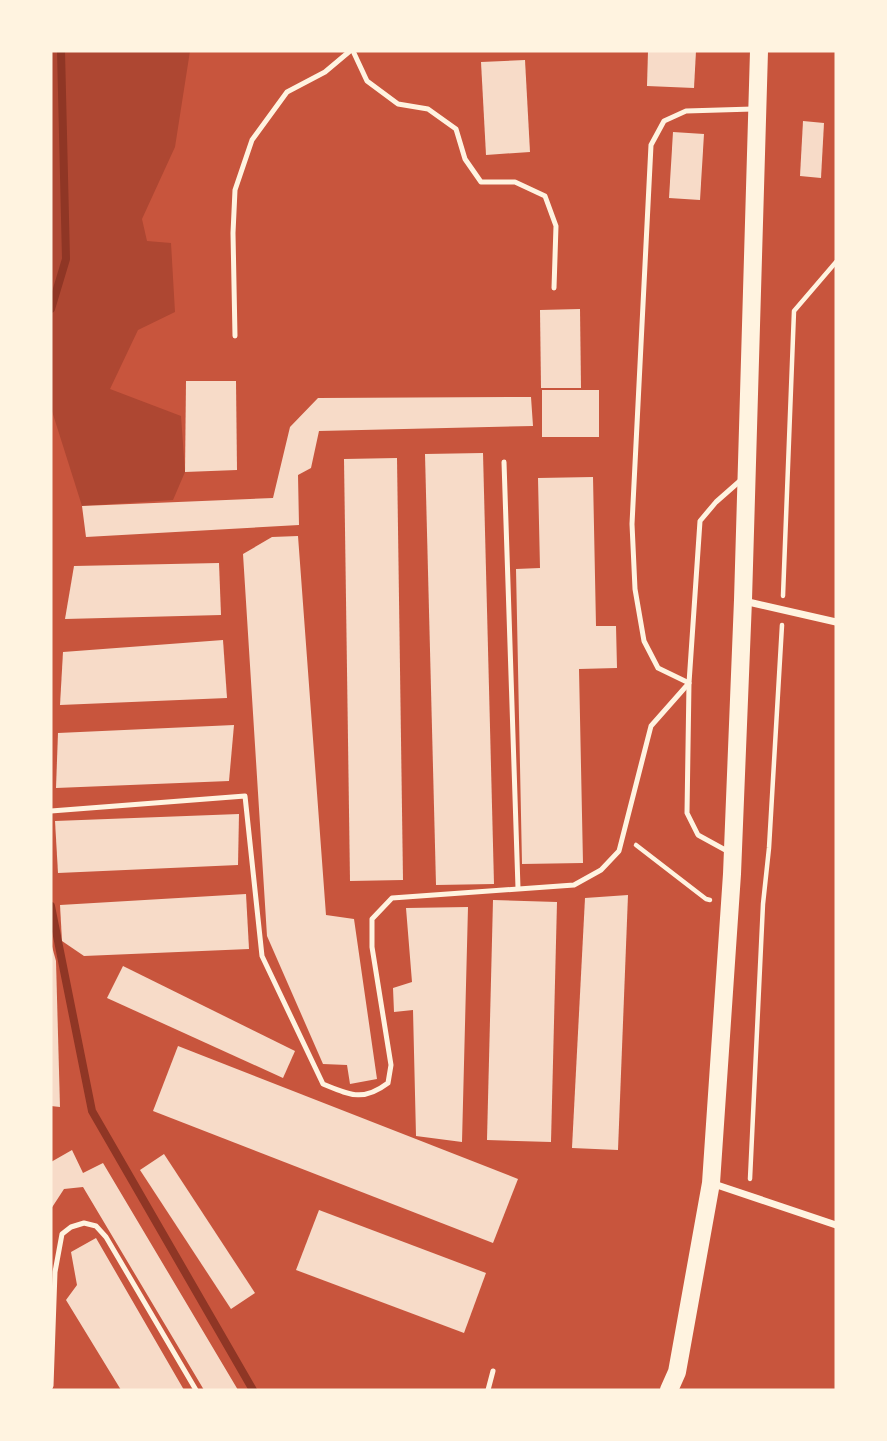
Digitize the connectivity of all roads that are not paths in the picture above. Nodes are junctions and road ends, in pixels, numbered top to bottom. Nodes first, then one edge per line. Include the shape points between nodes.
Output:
1 (351, 51) edge
2 (759, 57) edge
3 (757, 109) junction
4 (554, 288) dead end
5 (235, 336) dead end
6 (504, 462) dead end
7 (746, 475) junction
8 (743, 600) junction
9 (836, 622) edge
10 (689, 683) junction
11 (51, 811) edge
12 (733, 854) junction
13 (518, 888) junction
14 (712, 1183) junction
15 (836, 1225) edge
16 (493, 1371) dead end
17 (51, 1386) edge
18 (196, 1390) edge
19 (488, 1390) edge
20 (669, 1390) edge

1 - 4 lane via 366,82 398,104 428,109 456,129 465,159 481,182 515,182 545,196 556,226
1 - 5 lane via 325,72 287,92 252,140 235,190
2 - 3 main road
3 - 7 main road
3 - 10 lane via 686,111 664,121 651,145 632,524 635,589 644,641 658,668
6 - 13 lane
7 - 8 main road
7 - 10 lane via 700,521
8 - 9 street
8 - 12 main road
10 - 12 lane via 687,813 698,835
10 - 13 lane via 651,726 618,851 601,870 574,885
11 - 13 lane via 245,796 262,956 323,1084 352,1096 374,1093 387,1083 391,1065 372,947 372,919 392,898
12 - 14 main road
14 - 15 street
14 - 20 main road via 677,1372
16 - 19 lane
17 - 18 lane via 55,1272 62,1234 84,1223 96,1226 106,1237

